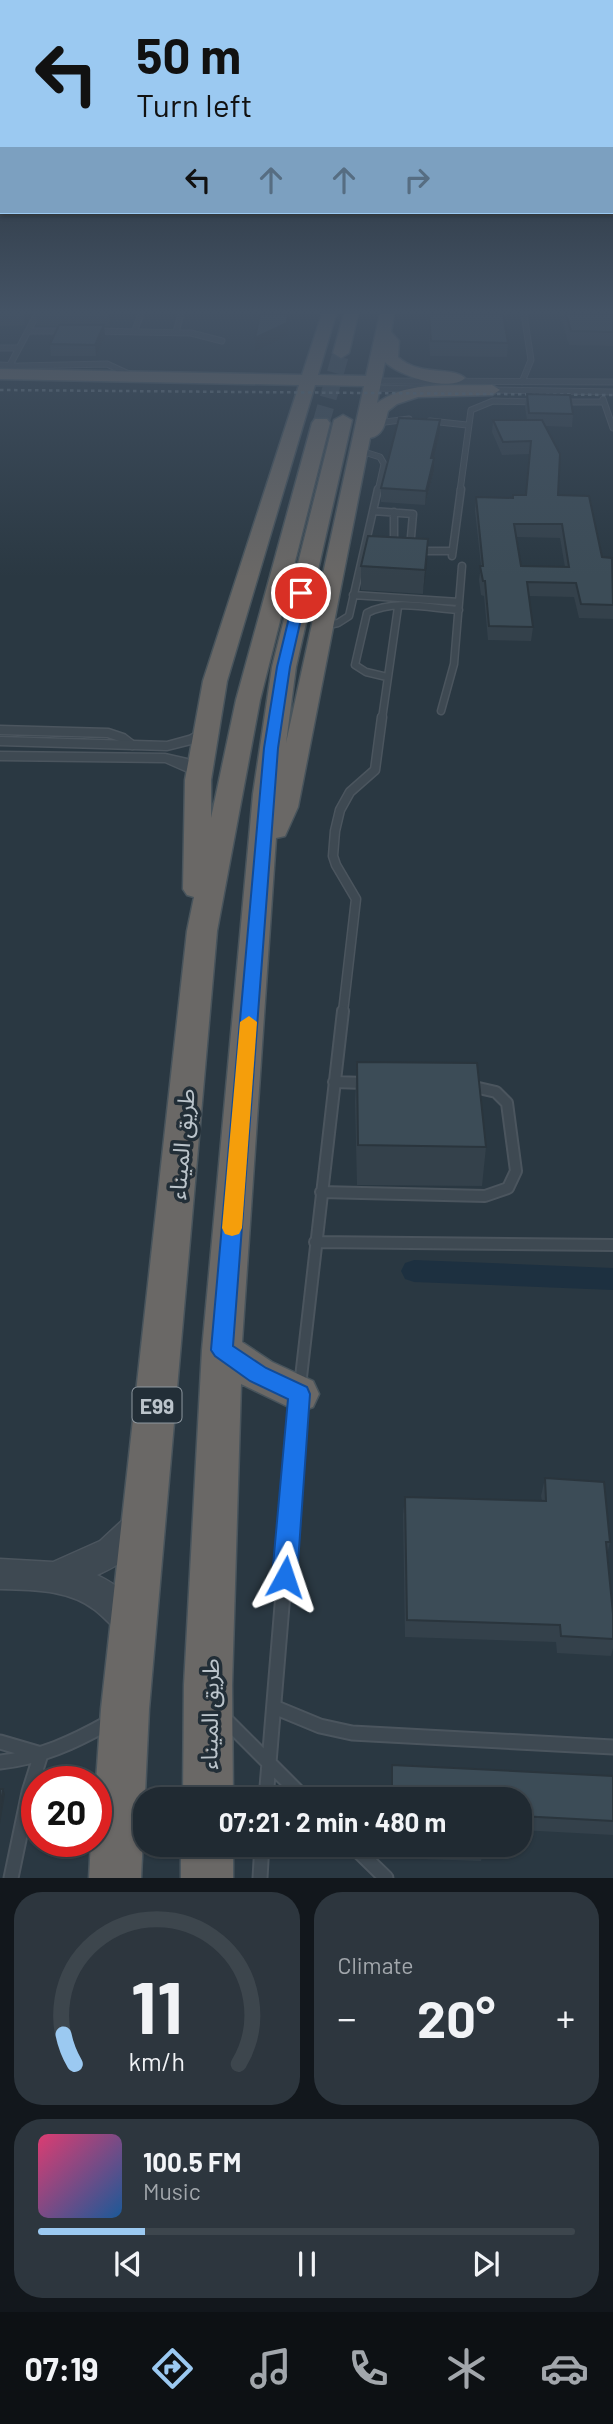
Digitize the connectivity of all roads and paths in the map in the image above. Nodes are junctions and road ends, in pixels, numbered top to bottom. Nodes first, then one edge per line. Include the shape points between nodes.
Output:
1 (280, 402) edge
2 (301, 402) tunnel mouth
3 (368, 402) edge
4 (390, 402) edge
5 (493, 402) edge
6 (525, 402) edge
7 (541, 402) edge
8 (554, 402) edge
9 (604, 402) joint
10 (377, 423) junction
11 (467, 425) junction
12 (613, 428) edge
13 (290, 438) junction
14 (359, 444) junction
15 (373, 511) junction
16 (394, 512) junction
17 (410, 550) junction
18 (461, 566) dead end
19 (353, 595) junction
20 (459, 606) junction
21 (398, 607) junction
22 (322, 626) junction
23 (387, 677) junction
24 (441, 711) dead end
25 (0, 730) edge
26 (206, 731) junction
27 (0, 741) edge
28 (132, 745) junction
29 (0, 756) edge
30 (200, 772) junction
31 (263, 844) junction
32 (202, 931) junction
33 (334, 1082) junction
34 (374, 1083) edge
35 (456, 1085) edge
36 (321, 1192) junction
37 (315, 1242) junction
38 (613, 1245) edge
39 (222, 1350) junction
40 (299, 1394) junction
41 (146, 1515) junction
42 (0, 1574) edge
43 (57, 1576) junction
44 (134, 1625) junction
45 (208, 1685) junction
46 (274, 1707) junction
47 (125, 1709) junction
48 (0, 1742) edge
49 (613, 1747) edge
50 (41, 1754) junction
51 (0, 1762) edge
52 (269, 1764) junction
53 (208, 1787) edge
54 (267, 1787) edge
55 (293, 1787) edge
56 (207, 1857) edge
57 (261, 1857) edge
58 (365, 1857) edge
59 (11, 1878) edge
60 (115, 1878) edge
61 (207, 1878) edge
62 (260, 1878) edge
63 (386, 1878) edge

1 - 13 highway via 288,408 286,432
2 - 13 highway
3 - 14 highway
4 - 10 highway via 383,405
5 - 11 lane via 471,410
6 - 7 lane
8 - 9 lane
9 - 12 lane
10 - 11 lane via 402,419
10 - 14 highway
11 - 17 lane via 452,554
13 - 26 highway via 219,668
14 - 15 lane via 384,462
14 - 22 highway
15 - 16 lane
15 - 19 lane
16 - 17 lane via 392,546
16 - 17 lane via 414,515
18 - 20 lane
19 - 20 lane
19 - 22 lane via 346,618
20 - 21 lane
20 - 24 lane via 454,664
21 - 23 lane
21 - 23 lane via 367,613 355,662 360,670
22 - 31 highway via 283,814
23 - 33 lane via 375,770 349,792 334,830 334,860 356,899
25 - 28 lane via 108,733
26 - 28 street via 176,744
26 - 30 highway
27 - 28 street
29 - 30 street via 165,758
30 - 32 highway via 197,890
31 - 32 highway, طريق الميناء / E99 via 284,667 332,421 248,700
31 - 39 highway, طريق الميناء / E99
32 - 41 highway, طريق الميناء / E99
33 - 34 lane
33 - 36 lane
35 - 36 lane via 488,1088 507,1103 516,1171 508,1188 485,1196
36 - 37 lane
37 - 38 lane
37 - 40 lane
39 - 40 highway
39 - 45 highway, طريق الميناء / E99
40 - 46 lane
41 - 43 street via 119,1546
41 - 44 highway, طريق الميناء / E99
42 - 43 street
43 - 44 street via 108,1598
44 - 47 highway, طريق الميناء / E99
45 - 52 lane via 231,1727
45 - 53 highway, طريق الميناء / E99
46 - 49 lane via 352,1733
46 - 52 lane
47 - 50 lane via 72,1743
47 - 60 highway, طريق الميناء / E99
48 - 50 lane
50 - 51 lane
50 - 59 lane
52 - 54 lane
52 - 55 lane
56 - 61 highway
57 - 62 lane
58 - 63 lane

